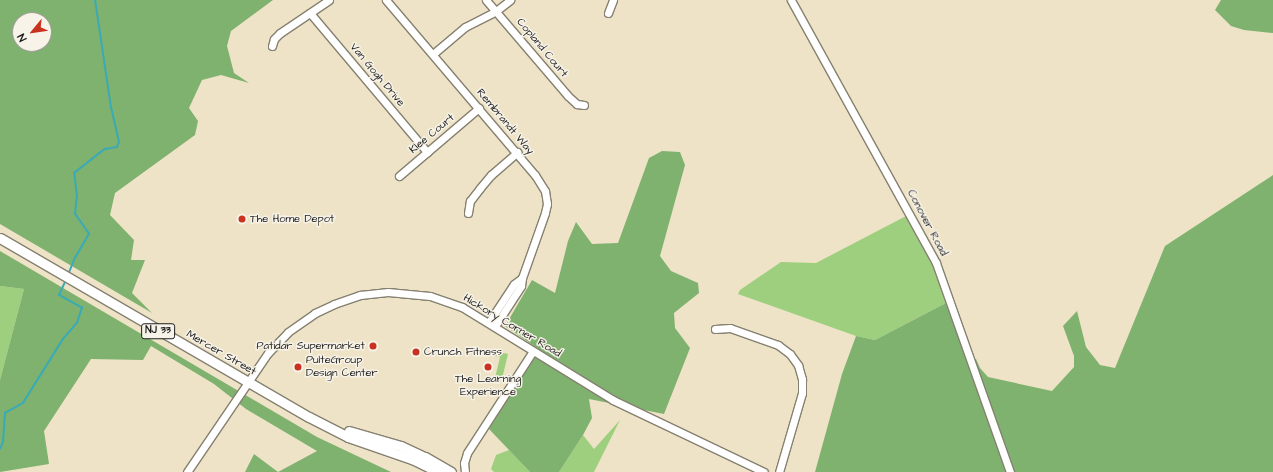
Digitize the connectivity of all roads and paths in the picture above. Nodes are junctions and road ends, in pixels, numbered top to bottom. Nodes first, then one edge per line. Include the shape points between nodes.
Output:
1 (329, 0) edge
2 (386, 0) edge
3 (486, 0) edge
4 (510, 0) edge
5 (613, 0) edge
6 (792, 0) edge
7 (496, 12) junction
8 (310, 13) junction
9 (608, 13) dead end
10 (272, 46) dead end
11 (433, 54) junction
12 (584, 105) dead end
13 (479, 108) junction
14 (428, 152) junction
15 (517, 152) junction
16 (399, 176) dead end
17 (468, 213) dead end
18 (0, 238) edge
19 (492, 324) junction
20 (715, 329) dead end
21 (533, 351) junction
22 (247, 382) junction
23 (328, 426) junction
24 (186, 472) edge
25 (438, 472) edge
26 (451, 472) edge
27 (465, 472) edge
28 (764, 472) edge
29 (779, 472) edge
30 (1010, 472) edge

1 - 8 street
2 - 11 street, Rembrandt Way
3 - 7 street, Copland Court
4 - 7 street
5 - 9 street
6 - 30 street, Conover Road via 936,263
7 - 11 street via 464,27
7 - 12 street, Copland Court via 568,96 577,104
8 - 10 street via 277,36
8 - 14 street, Van Gogh Drive
11 - 13 street, Rembrandt Way
13 - 14 street, Klee Court
13 - 15 street, Rembrandt Way
14 - 16 street, Klee Court
15 - 17 street via 489,177 472,198 468,205
15 - 19 street, Rembrandt Way via 542,184 546,204 522,278 514,284
18 - 22 main road, Mercer Street / NJ 33
19 - 21 street, Hickory Corner Road
19 - 22 street, Hickory Corner Road via 462,307 430,296 388,292 360,295 323,309 294,328 277,343
20 - 29 street via 730,328 778,345 790,354 798,365 802,393
21 - 27 street via 467,453
21 - 28 street, Hickory Corner Road via 613,400
22 - 23 main road, Mercer Street / NJ 33 via 309,418
22 - 24 street, Hickory Corner Road
23 - 25 main road, Mercer Street / NJ 33 via 348,437 412,459
23 - 26 main road, Mercer Street / NJ 33 via 401,446 425,456

